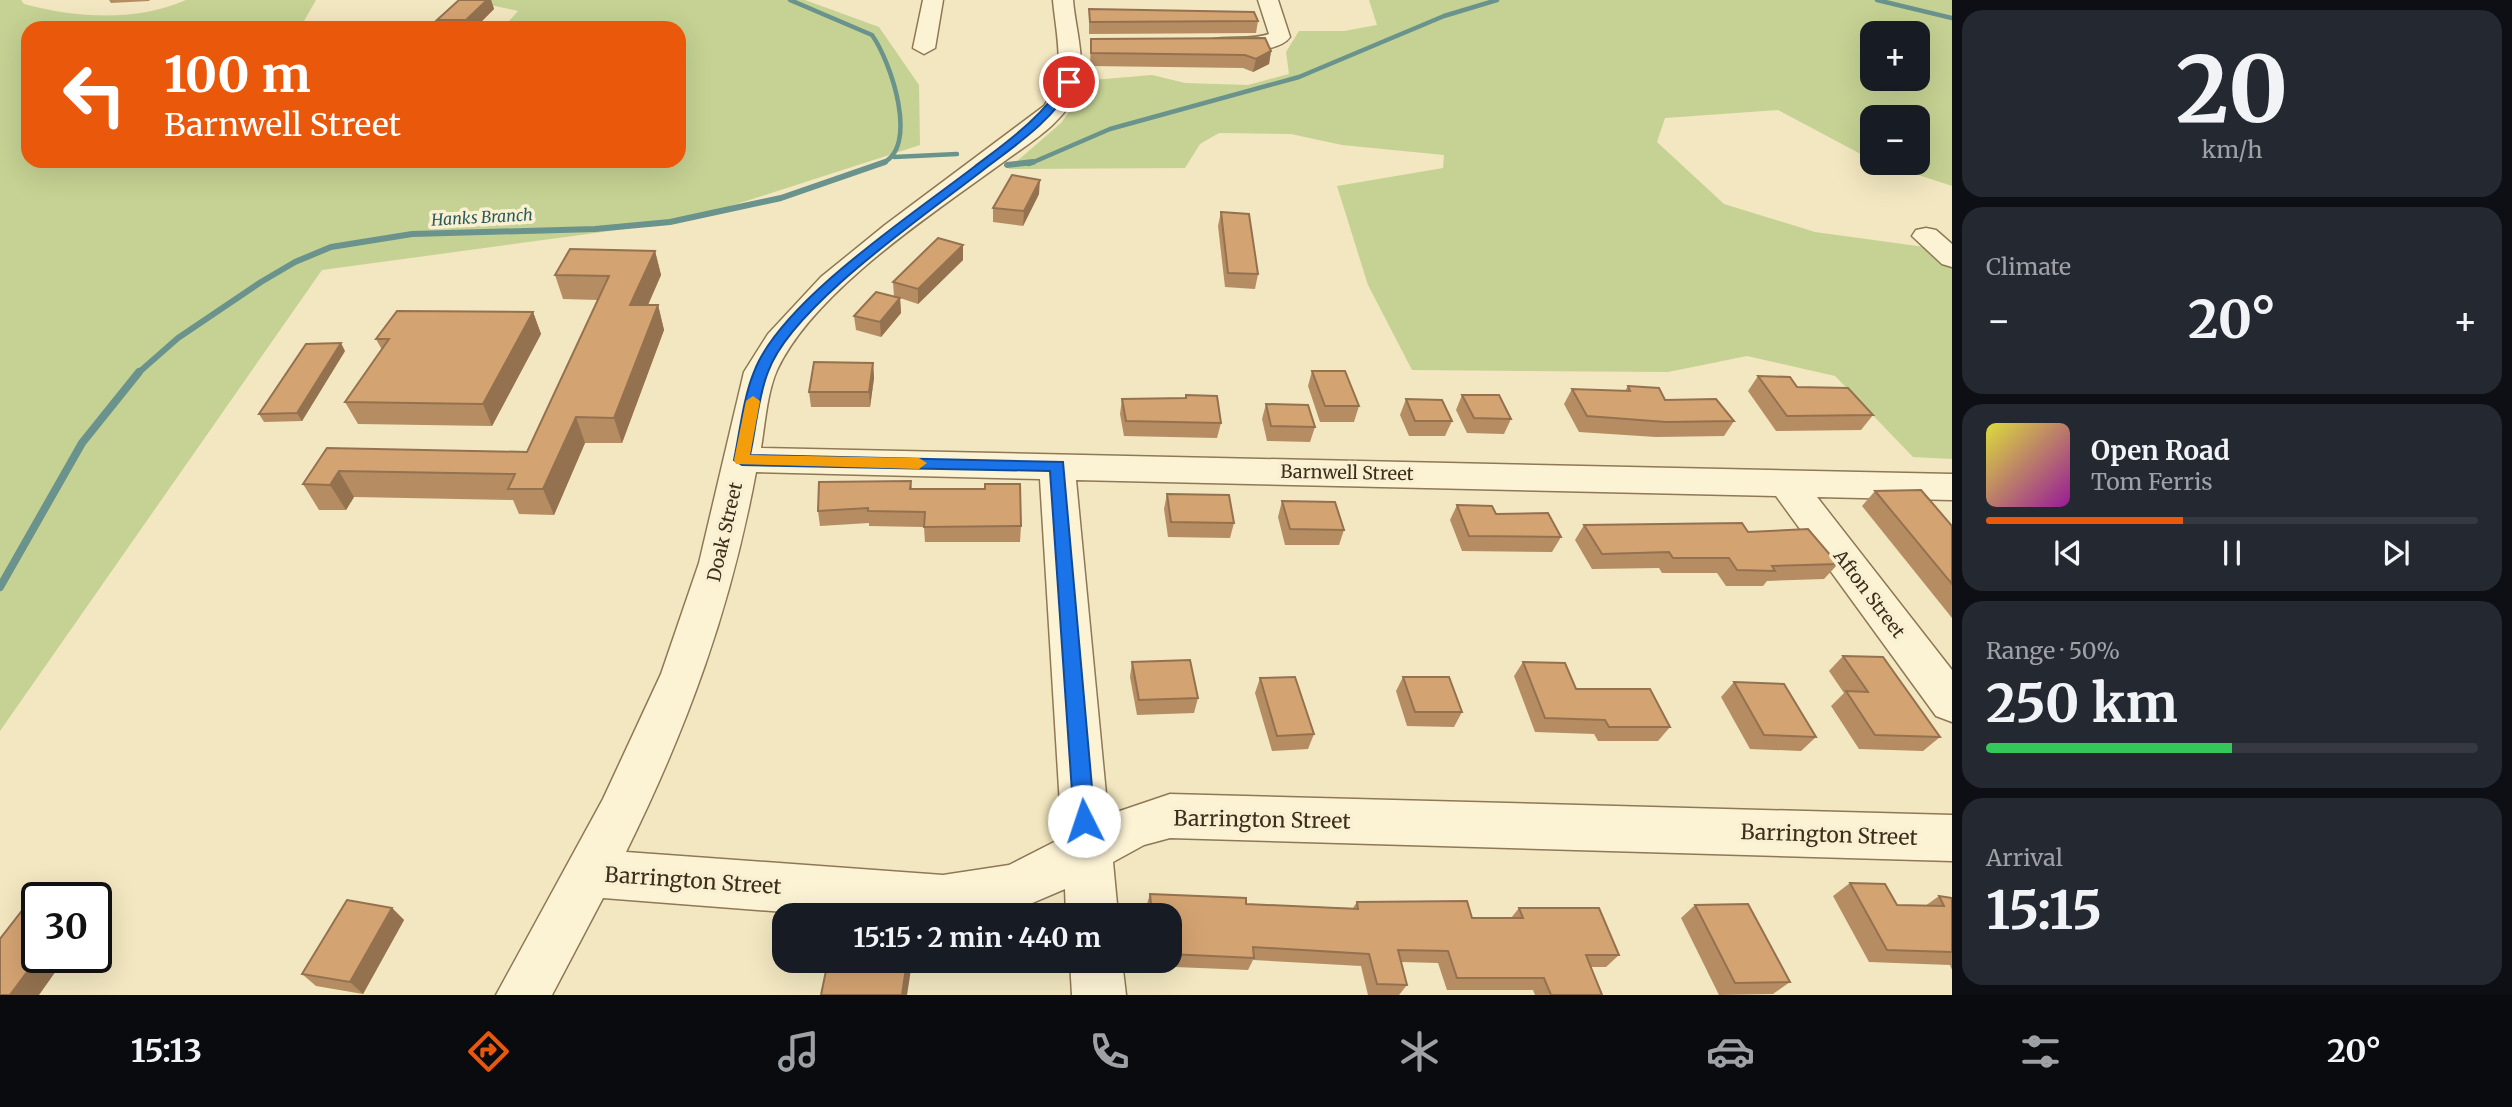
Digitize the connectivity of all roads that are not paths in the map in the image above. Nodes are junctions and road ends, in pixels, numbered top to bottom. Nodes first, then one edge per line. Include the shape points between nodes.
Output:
1 (933, 0) edge
2 (1063, 0) edge
3 (1268, 0) edge
4 (1191, 43) edge
5 (924, 48) dead end
6 (1952, 247) edge
7 (1952, 258) edge
8 (742, 460) junction
9 (1057, 466) junction
10 (1787, 484) junction
11 (1952, 487) edge
12 (1952, 703) edge
13 (1952, 838) edge
14 (1086, 848) junction
15 (590, 873) junction
16 (1091, 903) edge
17 (1097, 973) edge
18 (523, 995) edge
19 (1099, 995) edge

1 - 5 street
2 - 8 street, Doak Street via 1079,43 1066,92 1049,112 797,316 760,372
3 - 4 street via 1280,37 1268,42
6 - 7 street via 1926,236
8 - 9 street, Barnwell Street
8 - 15 street, Doak Street via 700,627 643,767
9 - 10 street, Barnwell Street
9 - 14 street
10 - 11 street, Barnwell Street
10 - 12 street, Afton Street
13 - 14 street, Barrington Street via 1170,816 1138,823
14 - 15 street, Barrington Street via 1018,886 943,900
14 - 16 street
15 - 18 street, Doak Street
17 - 19 street

